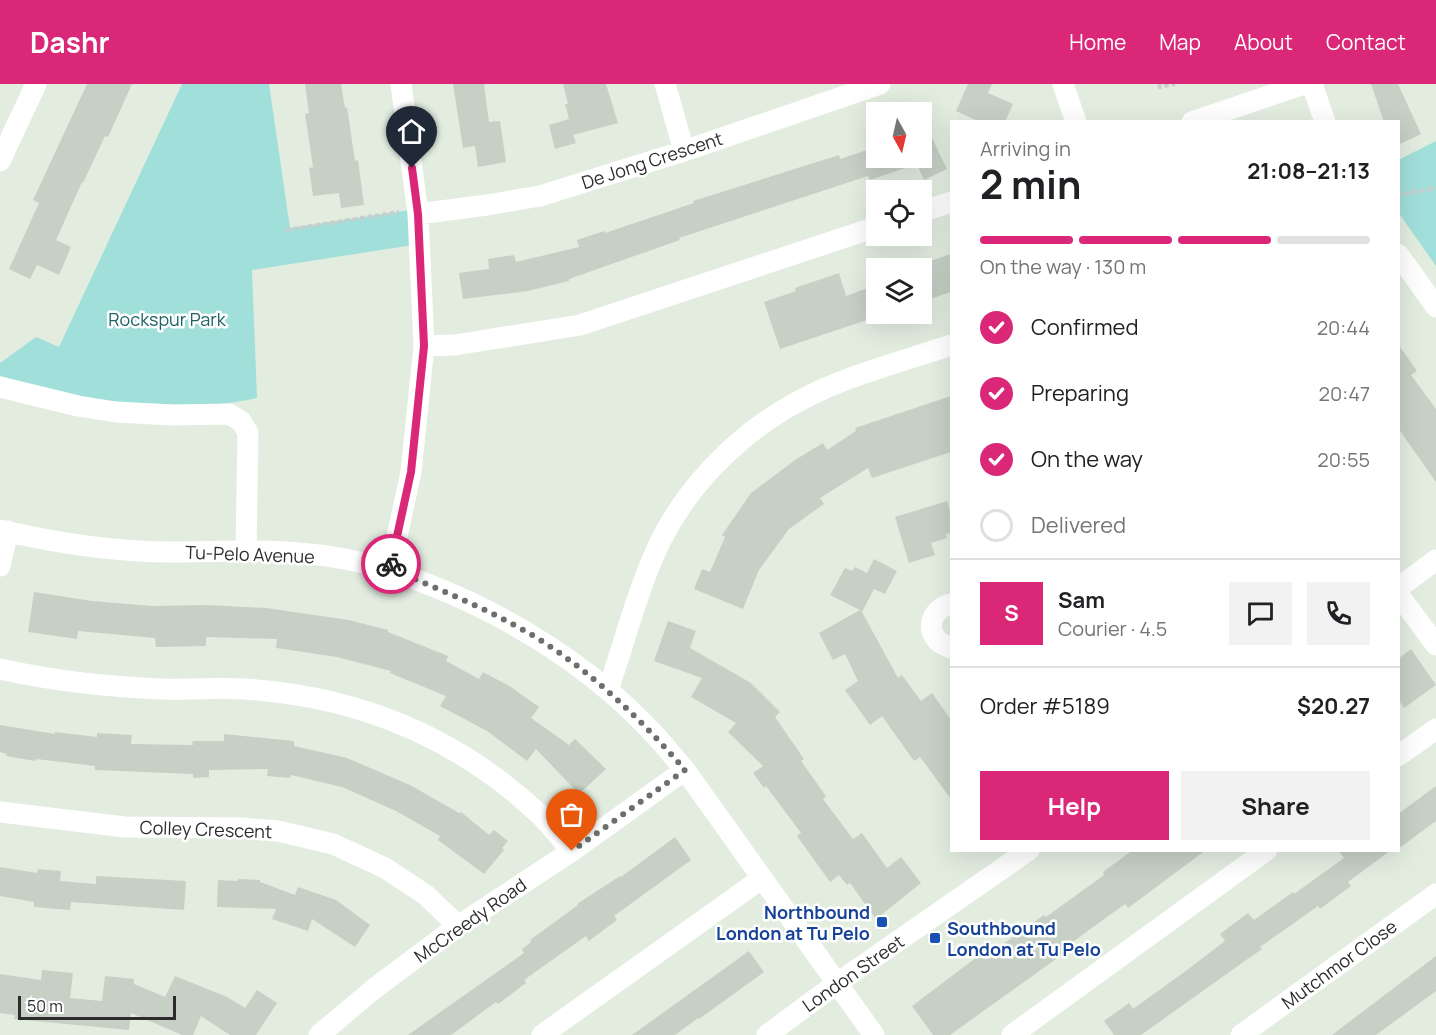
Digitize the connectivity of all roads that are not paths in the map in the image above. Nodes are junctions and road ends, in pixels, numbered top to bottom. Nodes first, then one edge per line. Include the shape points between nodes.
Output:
1 (36, 84) edge
2 (401, 84) edge
3 (665, 84) edge
4 (880, 84) edge
5 (1063, 84) edge
6 (1304, 84) edge
7 (1312, 84) edge
8 (1075, 120) edge
9 (1198, 120) edge
10 (1324, 120) edge
11 (684, 151) junction
12 (0, 162) edge
13 (950, 202) edge
14 (932, 208) edge
15 (418, 212) junction
16 (866, 230) edge
17 (1400, 257) edge
18 (1436, 307) edge
19 (950, 345) edge
20 (424, 346) junction
21 (0, 387) edge
22 (4, 530) edge
23 (246, 550) junction
24 (1436, 560) edge
25 (0, 566) edge
26 (390, 569) junction
27 (1400, 587) edge
28 (1400, 597) edge
29 (950, 604) edge
30 (1436, 645) edge
31 (950, 647) edge
32 (0, 669) edge
33 (608, 690) junction
34 (1436, 729) edge
35 (1400, 755) edge
36 (685, 770) junction
37 (0, 812) edge
38 (572, 851) junction
39 (1026, 852) edge
40 (1264, 852) edge
41 (761, 879) junction
42 (1436, 894) edge
43 (458, 926) junction
44 (836, 984) junction
45 (319, 1035) edge
46 (543, 1035) edge
47 (767, 1035) edge
48 (874, 1035) edge
49 (1012, 1035) edge
50 (1241, 1035) edge

1 - 12 street
2 - 15 street
3 - 11 street
4 - 11 street, De Jong Crescent
5 - 8 street
6 - 9 street
7 - 10 street
11 - 15 street, De Jong Crescent via 540,196 487,206
13 - 14 street
15 - 20 street
16 - 20 street via 580,326
17 - 18 street
19 - 33 street via 818,392 776,413 711,468 676,513 661,540
20 - 26 street via 411,472
21 - 23 street via 116,412 230,414 241,421 248,433
22 - 23 street, Tu-Pelo Avenue via 120,550
22 - 25 street
23 - 26 street, Tu-Pelo Avenue via 301,553
24 - 27 street
26 - 33 street, Tu-Pelo Avenue via 454,595 527,632
28 - 30 street
29 - 31 street via 941,607 932,618 932,630 939,641
32 - 38 street via 110,687 300,694 357,707 462,754 502,781
33 - 36 street, Tu-Pelo Avenue
34 - 35 street
36 - 38 street, McCreedy Road
36 - 41 street, Tu-Pelo Avenue
37 - 43 street, Colley Crescent via 125,827 278,831 333,844 385,868 426,896
38 - 43 street, McCreedy Road
39 - 44 street, London Street
40 - 49 street
41 - 44 street, Tu-Pelo Avenue
41 - 46 street
42 - 50 street, Mutchmor Close
43 - 45 street, McCreedy Road
44 - 47 street, London Street
44 - 48 street, Tu-Pelo Avenue

